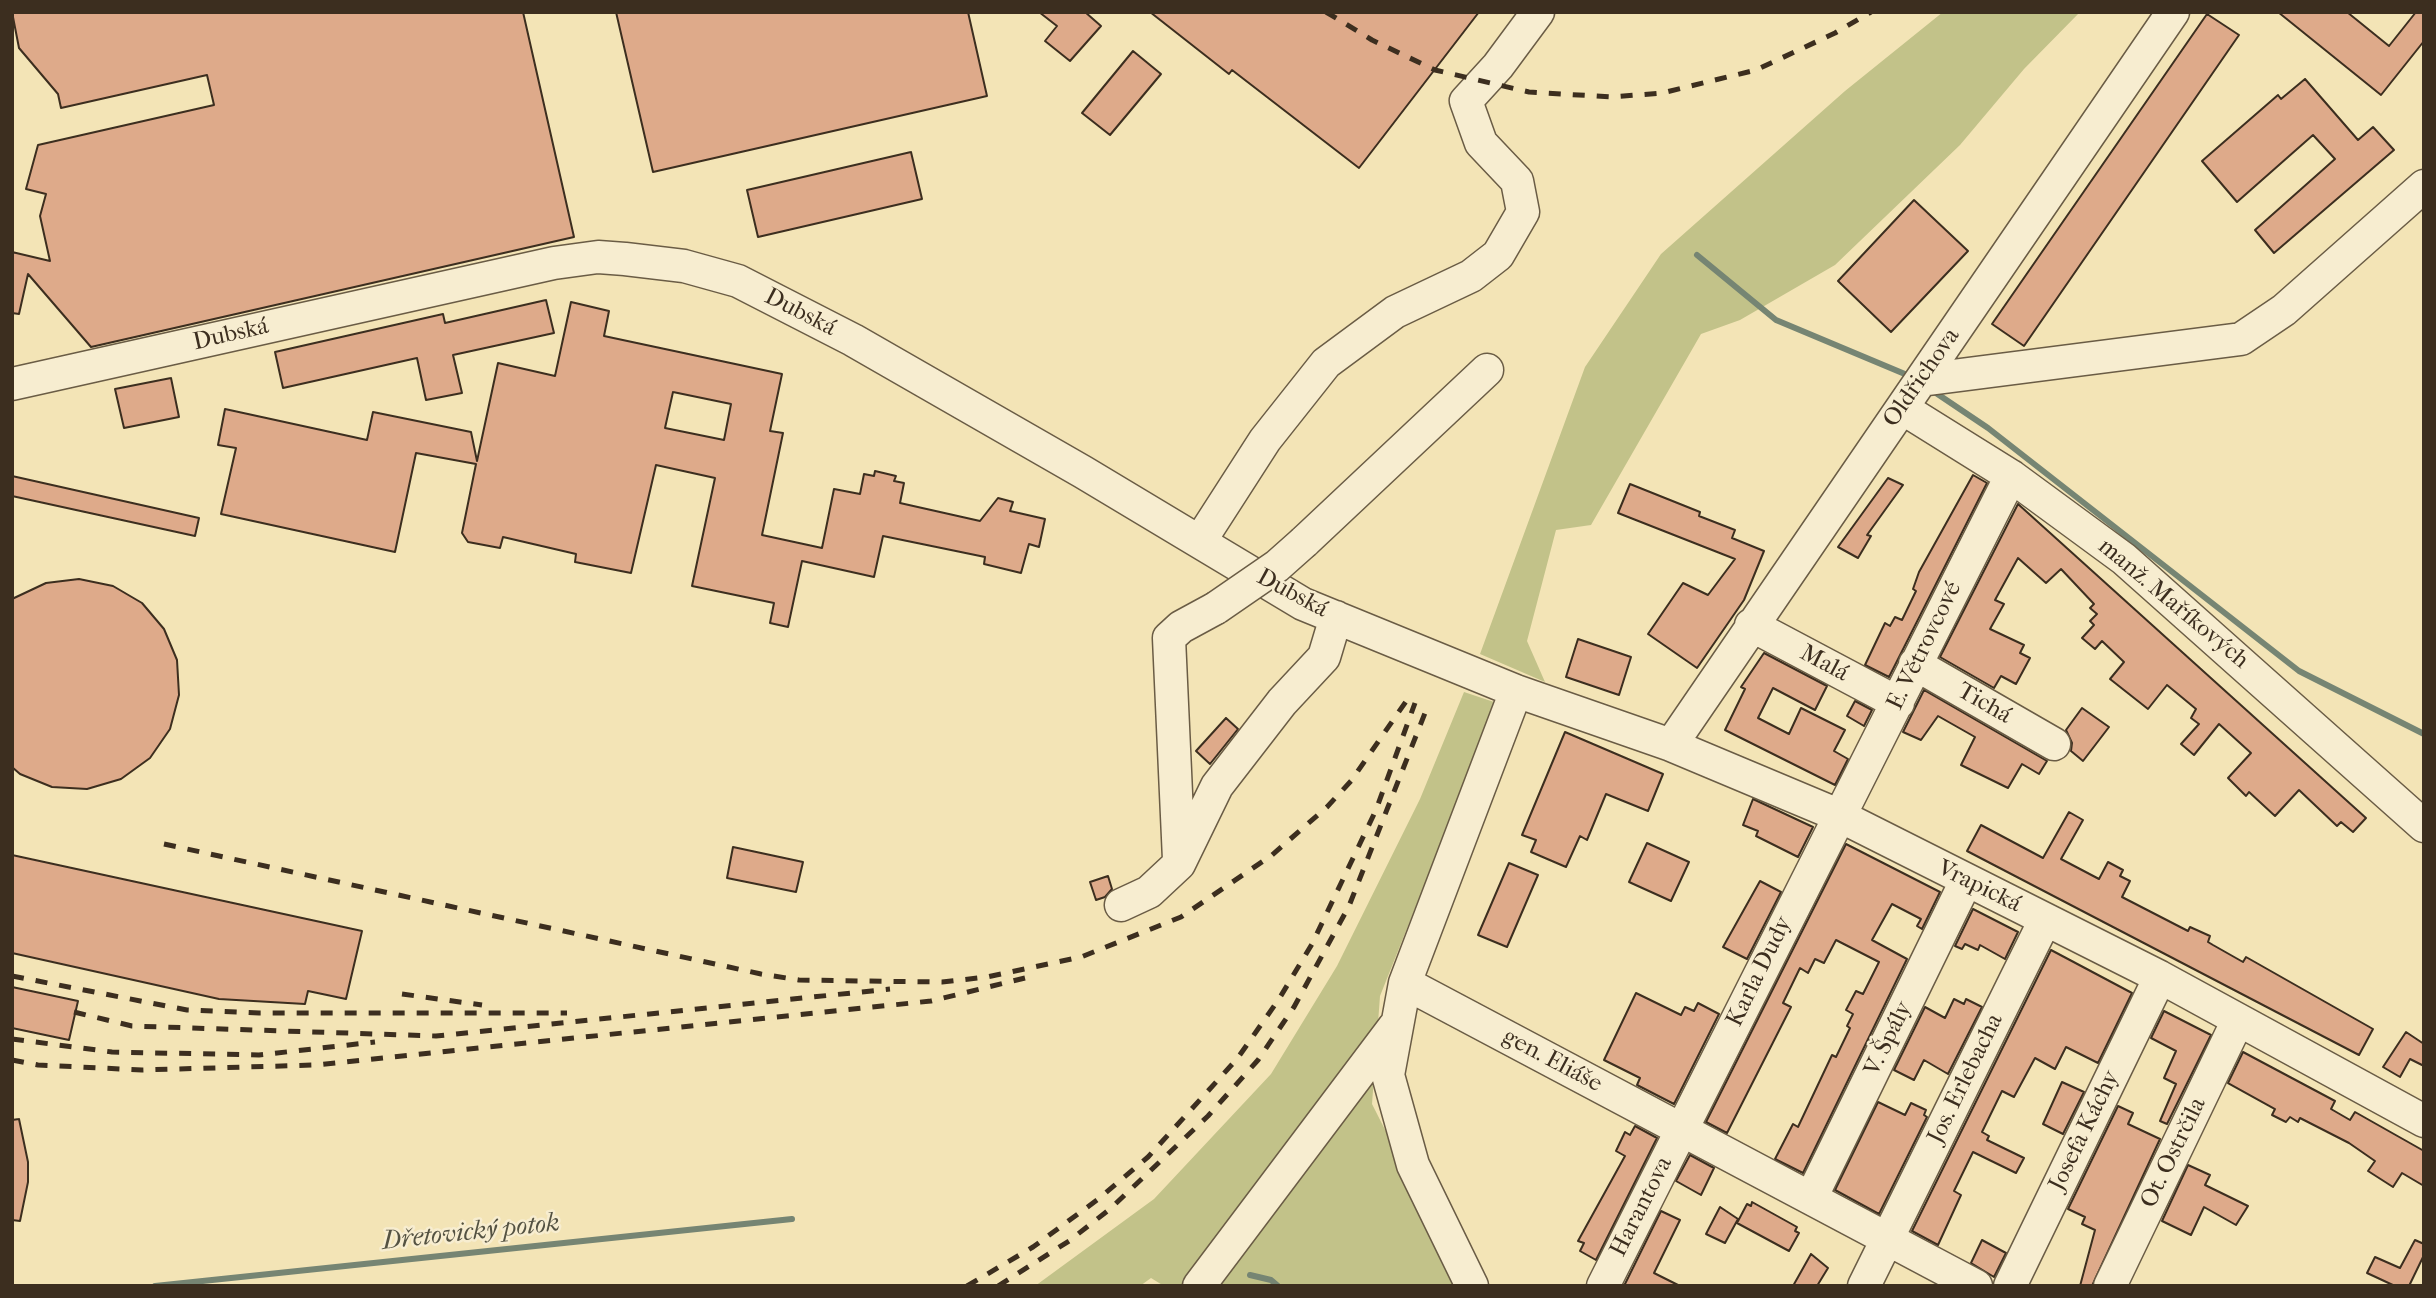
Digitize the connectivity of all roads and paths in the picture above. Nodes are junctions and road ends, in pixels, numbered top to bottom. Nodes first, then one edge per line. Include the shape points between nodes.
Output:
1 (1538, 12) edge
2 (2173, 12) edge
3 (2424, 186) edge
4 (1487, 370) dead end
5 (1921, 380) junction
6 (12, 384) edge
7 (1902, 408) junction
8 (2011, 476) junction
9 (1200, 541) junction
10 (1336, 618) junction
11 (1751, 625) junction
12 (1915, 664) junction
13 (1516, 691) junction
14 (1898, 703) junction
15 (2054, 744) dead end
16 (1671, 745) junction
17 (1838, 815) junction
18 (2424, 826) edge
19 (1179, 864) junction
20 (1966, 881) junction
21 (1121, 905) dead end
22 (2045, 920) junction
23 (2160, 977) junction
24 (1405, 984) junction
25 (2238, 1020) junction
26 (1397, 1024) junction
27 (2424, 1121) edge
28 (1682, 1129) junction
29 (1812, 1196) junction
30 (1887, 1238) junction
31 (1199, 1286) edge
32 (1472, 1286) edge
33 (1603, 1286) edge
34 (1864, 1286) edge
35 (1976, 1286) edge
36 (2010, 1286) edge
37 (2110, 1286) edge

1 - 9 street via 1466,101 1481,143 1517,181 1523,212 1498,255 1471,276 1395,312 1326,363 1265,440
2 - 5 street, Oldřichova
3 - 5 street via 2284,310 2241,338
4 - 19 street, bridge via 1277,566 1169,638
5 - 7 street, Oldřichova
6 - 9 street, Dubská via 554,263 598,257 684,266 738,281 853,340
7 - 8 street, manž. Maříkových
7 - 11 street, Oldřichova
8 - 12 street, E. Větrovcové
8 - 18 street, manž. Maříkových via 2124,559
9 - 10 street, Dubská via 1303,604
10 - 13 street, Dubská
10 - 19 street via 1324,657 1282,702 1217,786
11 - 14 street, Malá
11 - 16 street, Oldřichova
12 - 14 street, E. Větrovcové
12 - 15 street, Tichá
13 - 16 street, Vrapická
13 - 24 street
14 - 17 street, E. Větrovcové
16 - 17 street, Vrapická
17 - 20 street, Vrapická
17 - 28 street, Karla Dudy
19 - 21 street via 1149,892
20 - 22 street, Vrapická
20 - 29 street, V. Špály
22 - 23 street, Vrapická
22 - 30 street, Jos. Erlebacha
23 - 25 street, Vrapická
23 - 36 street, Josefa Káchy
24 - 26 street
24 - 28 street, gen. Eliáše
25 - 27 street, Vrapická
25 - 37 street, Ot. Ostrčila
26 - 31 street
26 - 32 street via 1388,1075 1413,1165
28 - 29 street, gen. Eliáše
28 - 33 street, Harantova
29 - 30 street, gen. Eliáše
30 - 34 street, Jos. Erlebacha
30 - 35 street, gen. Eliáše

